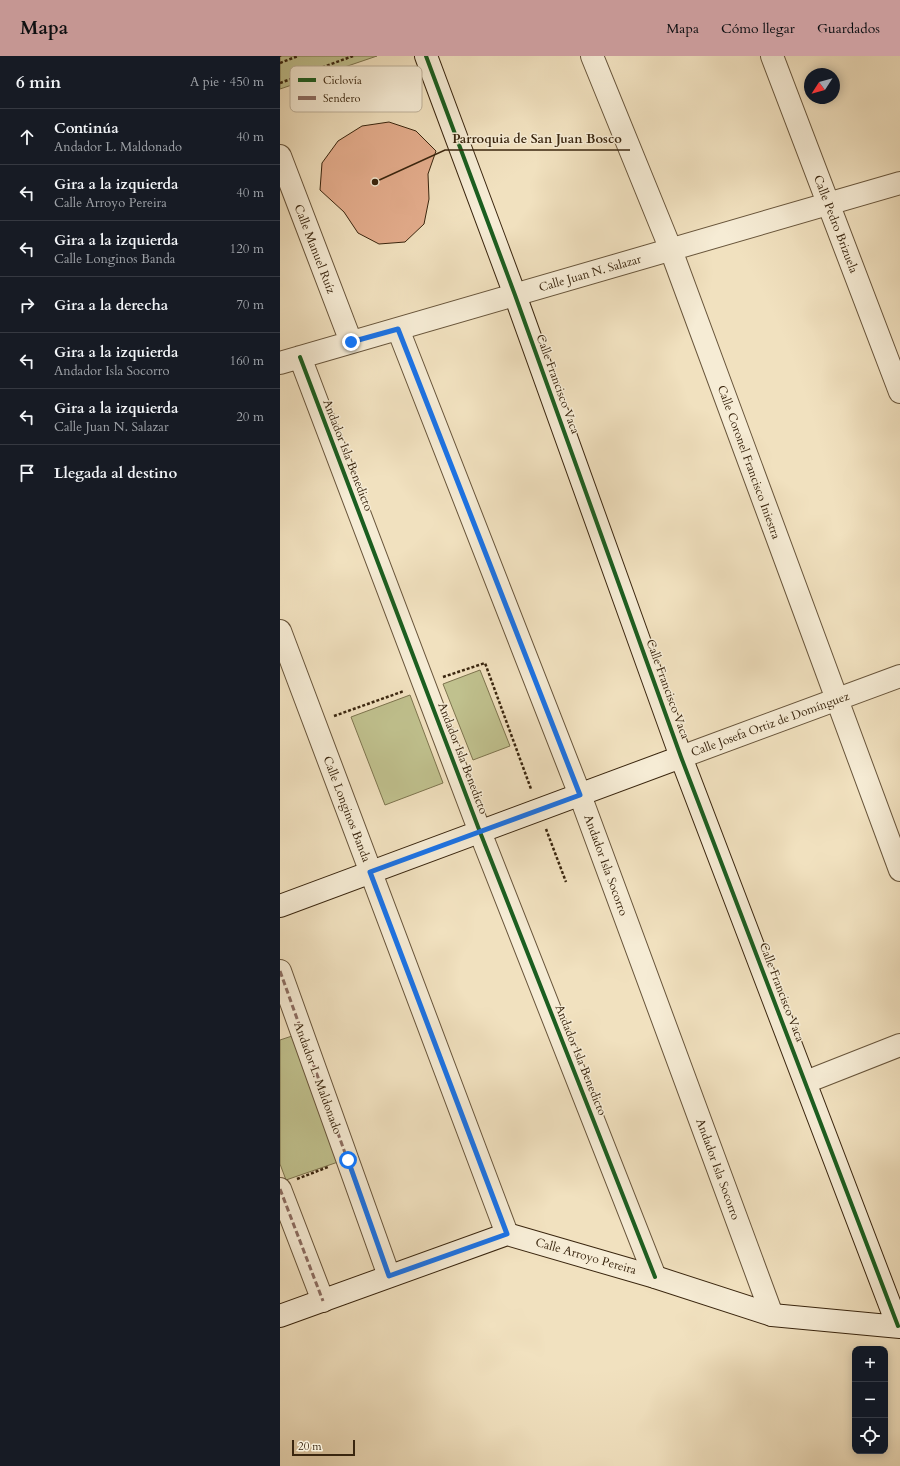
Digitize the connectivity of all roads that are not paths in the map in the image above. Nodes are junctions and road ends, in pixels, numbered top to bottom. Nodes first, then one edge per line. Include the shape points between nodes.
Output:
1 (426, 56) edge
2 (592, 56) edge
3 (772, 56) edge
4 (280, 156) edge
5 (900, 183) edge
6 (829, 204) junction
7 (670, 250) junction
8 (515, 295) junction
9 (398, 329) junction
10 (351, 342) junction
11 (290, 360) edge
12 (900, 392) edge
13 (280, 631) edge
14 (900, 676) edge
15 (837, 700) junction
16 (681, 757) junction
17 (580, 795) junction
18 (480, 832) junction
19 (900, 870) edge
20 (370, 872) junction
21 (280, 906) edge
22 (280, 971) edge
23 (900, 1045) edge
24 (806, 1082) junction
25 (287, 1185) edge
26 (507, 1234) junction
27 (389, 1276) junction
28 (655, 1277) junction
29 (323, 1301) junction
30 (772, 1315) junction
31 (280, 1316) edge
32 (899, 1326) edge

1 - 8 street, Calle Francisco Vaca
2 - 7 street, Calle Coronel Francisco Iniestra
3 - 6 street, Calle Pedro Brizuela
4 - 10 street, Calle Manuel Ruíz
5 - 6 street, Calle Juan N. Salazar
6 - 7 street, Calle Juan N. Salazar
6 - 12 street, Calle Pedro Brizuela
7 - 8 street, Calle Juan N. Salazar
7 - 15 street, Calle Coronel Francisco Iniestra
8 - 9 street, Calle Juan N. Salazar
8 - 16 street, Calle Francisco Vaca
9 - 10 street, Calle Juan N. Salazar
9 - 17 street, Andador Isla Socorro
10 - 11 street, Calle Juan N. Salazar
11 - 18 street, Andador Isla Benedicto via 424,684
13 - 20 street, Calle Longinos Banda
14 - 15 street, Calle Josefa Ortiz de Domínguez
15 - 16 street, Calle Josefa Ortiz de Domínguez
15 - 19 street, Calle Coronel Francisco Iniestra
16 - 17 street, Calle Josefa Ortiz de Domínguez
16 - 24 street, Calle Francisco Vaca
17 - 18 street, Calle Josefa Ortiz de Domínguez
17 - 30 street, Andador Isla Socorro
18 - 20 street, Calle Josefa Ortiz de Domínguez
18 - 28 street, Andador Isla Benedicto
20 - 21 street, Calle Josefa Ortiz de Domínguez
20 - 26 street, Calle Longinos Banda
22 - 27 street, Andador L. Maldonado
23 - 24 street
24 - 32 street, Calle Francisco Vaca
25 - 29 street
26 - 27 street
26 - 28 street, Calle Arroyo Pereira
27 - 29 street
28 - 30 street, Calle Arroyo Pereira
29 - 31 street
30 - 32 street, Calle Arroyo Pereira

